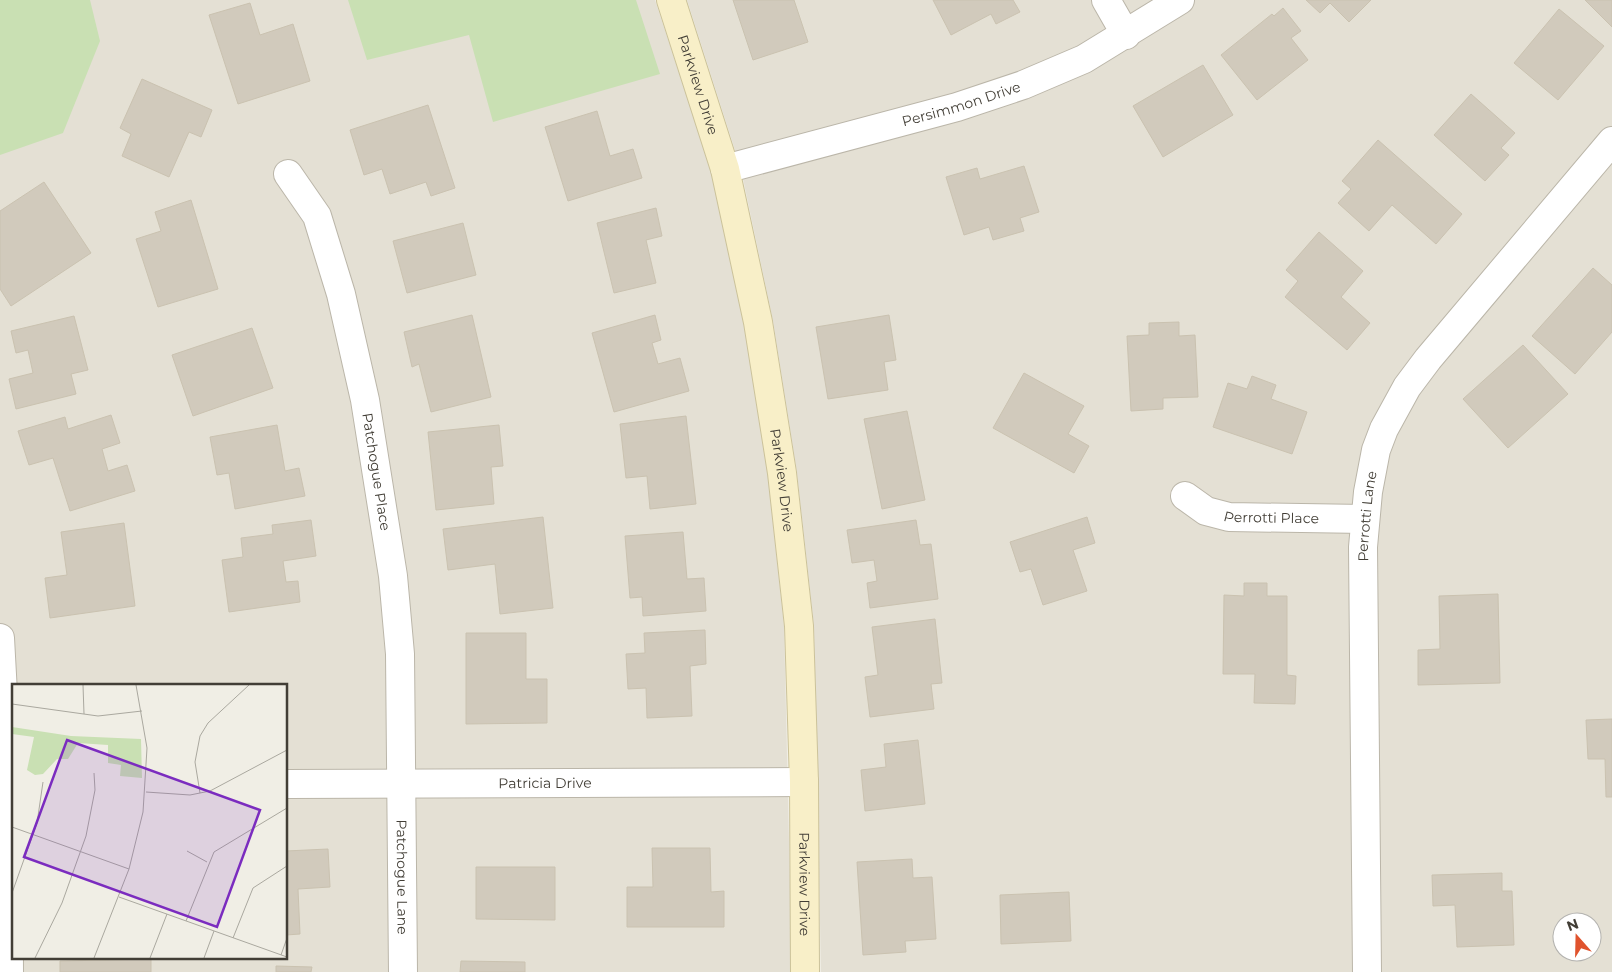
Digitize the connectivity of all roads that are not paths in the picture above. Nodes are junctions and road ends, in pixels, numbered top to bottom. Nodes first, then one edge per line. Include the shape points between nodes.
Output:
1 (671, 0) edge
2 (1106, 0) edge
3 (1180, 0) edge
4 (1126, 34) junction
5 (1612, 141) edge
6 (725, 169) junction
7 (288, 174) dead end
8 (1185, 496) dead end
9 (1365, 519) junction
10 (0, 638) edge
11 (804, 782) junction
12 (288, 784) edge
13 (402, 784) junction
14 (7, 785) edge
15 (9, 972) edge
16 (403, 972) edge
17 (804, 972) edge
18 (1367, 972) edge

1 - 6 street, Parkview Drive
2 - 4 street
3 - 4 street, Persimmon Drive
4 - 6 street, Persimmon Drive via 1058,72 976,101
5 - 9 street, Perrotti Lane via 1407,387 1376,450
6 - 11 street, Parkview Drive via 758,322 782,473 800,626
7 - 13 street, Patchogue Place via 321,224 365,400 393,576 400,644
8 - 9 street, Perrotti Place via 1206,511 1229,517
9 - 18 street, Perrotti Lane via 1363,636
10 - 14 street
11 - 13 street, Patricia Drive
11 - 17 street, Parkview Drive
12 - 13 street, Patricia Drive
13 - 16 street, Patchogue Lane
14 - 15 street

